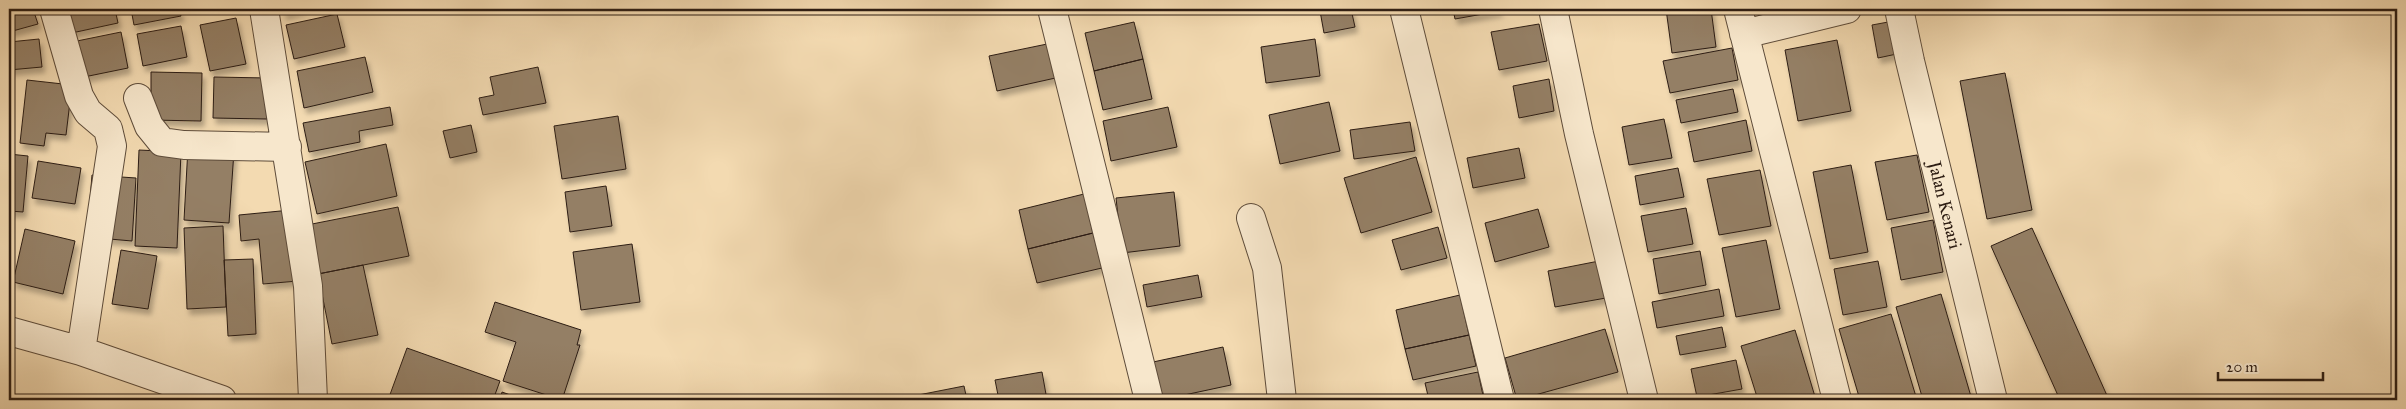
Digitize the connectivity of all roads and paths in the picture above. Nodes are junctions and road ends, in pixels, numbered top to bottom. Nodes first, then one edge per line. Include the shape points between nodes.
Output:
1 (54, 9) edge
2 (264, 9) edge
3 (1052, 9) edge
4 (1404, 9) edge
5 (1553, 9) edge
6 (1847, 9) edge
7 (1899, 9) edge
8 (1741, 22) edge
9 (138, 98) dead end
10 (287, 147) junction
11 (1251, 218) dead end
12 (9, 330) edge
13 (81, 351) junction
14 (222, 400) edge
15 (313, 400) edge
16 (1149, 400) edge
17 (1282, 400) edge
18 (1500, 400) edge
19 (1644, 400) edge
20 (1836, 400) edge
21 (1993, 400) edge

1 - 13 street via 79,96 88,112 108,129 112,146
2 - 10 street
3 - 16 street
4 - 18 street
5 - 19 street via 1579,134
6 - 8 street
7 - 21 street, Jalan Kenari
8 - 20 street
9 - 10 street via 149,126 162,142
10 - 15 street via 308,286
11 - 17 street via 1267,268
12 - 13 street
13 - 14 street

